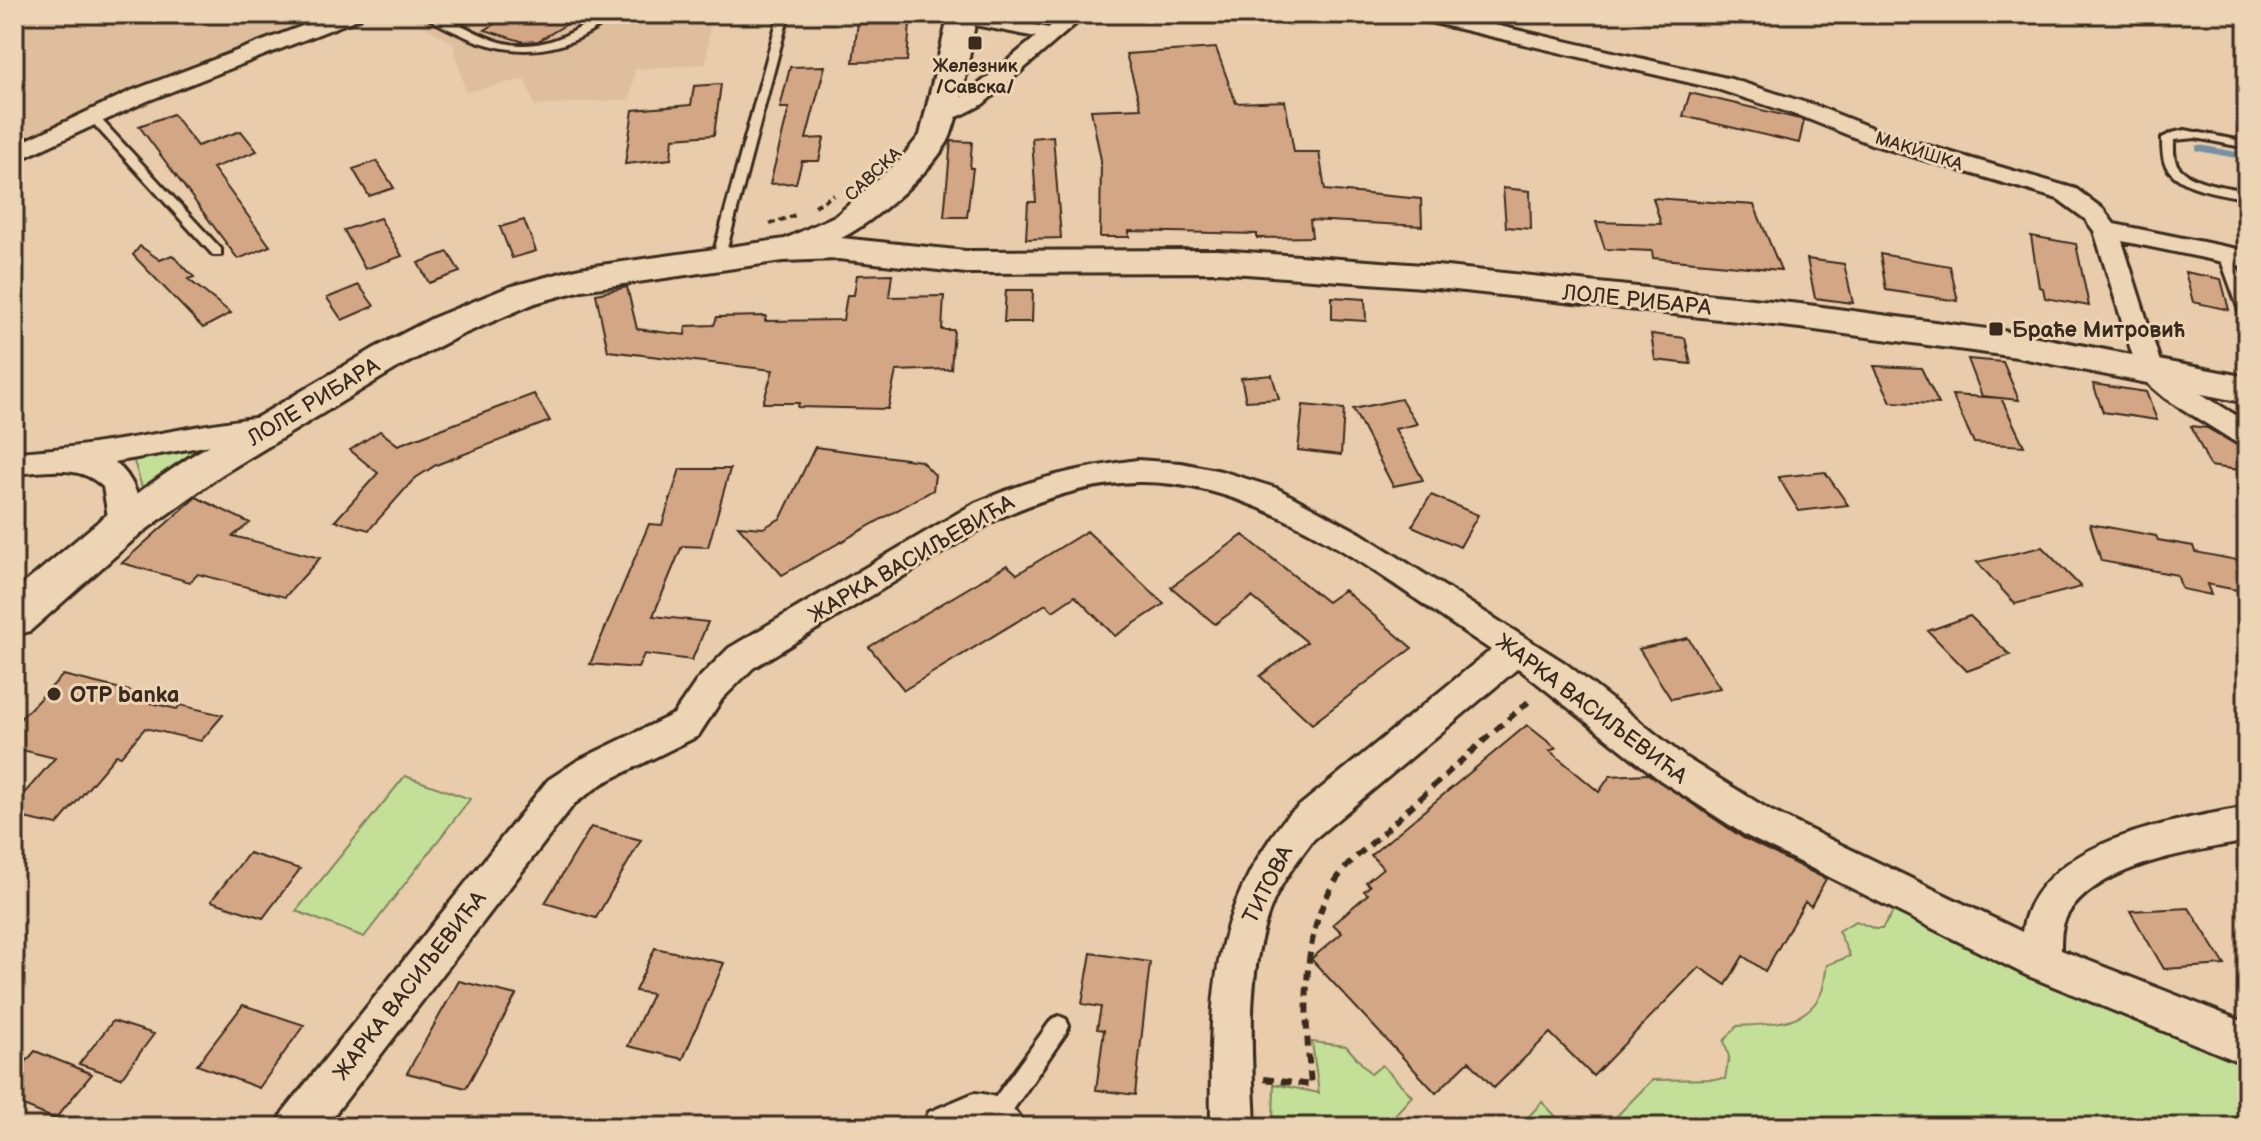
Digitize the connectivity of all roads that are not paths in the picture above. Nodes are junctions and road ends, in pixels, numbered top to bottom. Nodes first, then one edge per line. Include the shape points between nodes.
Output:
1 (353, 14) edge
2 (428, 14) edge
3 (610, 14) edge
4 (784, 14) edge
5 (1077, 14) edge
6 (1421, 14) edge
7 (958, 15) edge
8 (1046, 40) junction
9 (939, 115) junction
10 (93, 117) junction
11 (2247, 145) edge
12 (14, 155) edge
13 (2247, 195) edge
14 (2106, 230) junction
15 (830, 232) junction
16 (721, 248) junction
17 (217, 252) dead end
18 (2236, 257) edge
19 (654, 267) junction
20 (2247, 313) edge
21 (2149, 369) junction
22 (2247, 390) edge
23 (270, 426) junction
24 (2247, 436) edge
25 (73, 460) junction
26 (14, 463) edge
27 (125, 523) junction
28 (14, 618) edge
29 (1517, 649) junction
30 (2247, 824) edge
31 (2040, 961) junction
32 (1059, 1026) dead end
33 (2247, 1044) edge
34 (998, 1122) edge
35 (298, 1127) edge
36 (944, 1127) edge
37 (1233, 1127) edge

1 - 10 street
2 - 3 lane via 497,46 526,50 562,43
4 - 16 lane
5 - 8 street
6 - 14 street, МАКИШКА via 1723,84 1921,153 2055,189 2083,204
7 - 8 street via 984,30
7 - 9 main road, САВСКА
8 - 9 street via 975,99
9 - 15 main road, САВСКА via 935,136 911,167
10 - 12 street
10 - 17 lane
11 - 13 lane via 2174,134 2168,138 2174,169
14 - 18 street
14 - 21 street, МАКИШКА
15 - 16 main road, ЛОЛЕ РИБАРА
15 - 19 main road, ЛОЛЕ РИБАРА via 783,250
15 - 21 main road, ЛОЛЕ РИБАРА via 933,261 1218,261 1437,277 1872,325
16 - 19 main road, ЛОЛЕ РИБАРА
18 - 20 lane
19 - 23 main road, ЛОЛЕ РИБАРА via 580,279 497,304 386,358
21 - 22 main road, ЛОЛЕ РИБАРА
21 - 24 street
23 - 25 street
23 - 27 main road, ЛОЛЕ РИБАРА
25 - 26 street
25 - 27 street via 100,466 114,477 121,487
27 - 28 main road, ЛОЛЕ РИБАРА
29 - 31 street, ЖАРКА ВАСИЉЕВИЋА via 1673,769 1758,823
29 - 35 street, ЖАРКА ВАСИЉЕВИЋА via 1299,511 1221,482 1158,471 1115,472 1004,501 741,658 710,689 686,725 561,792
29 - 37 street, ТИТОВА via 1300,828 1274,862 1234,965
30 - 31 street via 2154,846 2100,863 2077,877 2051,907
31 - 33 street, ЖАРКА ВАСИЉЕВИЋА
32 - 34 lane
34 - 36 street via 981,1114 965,1115

